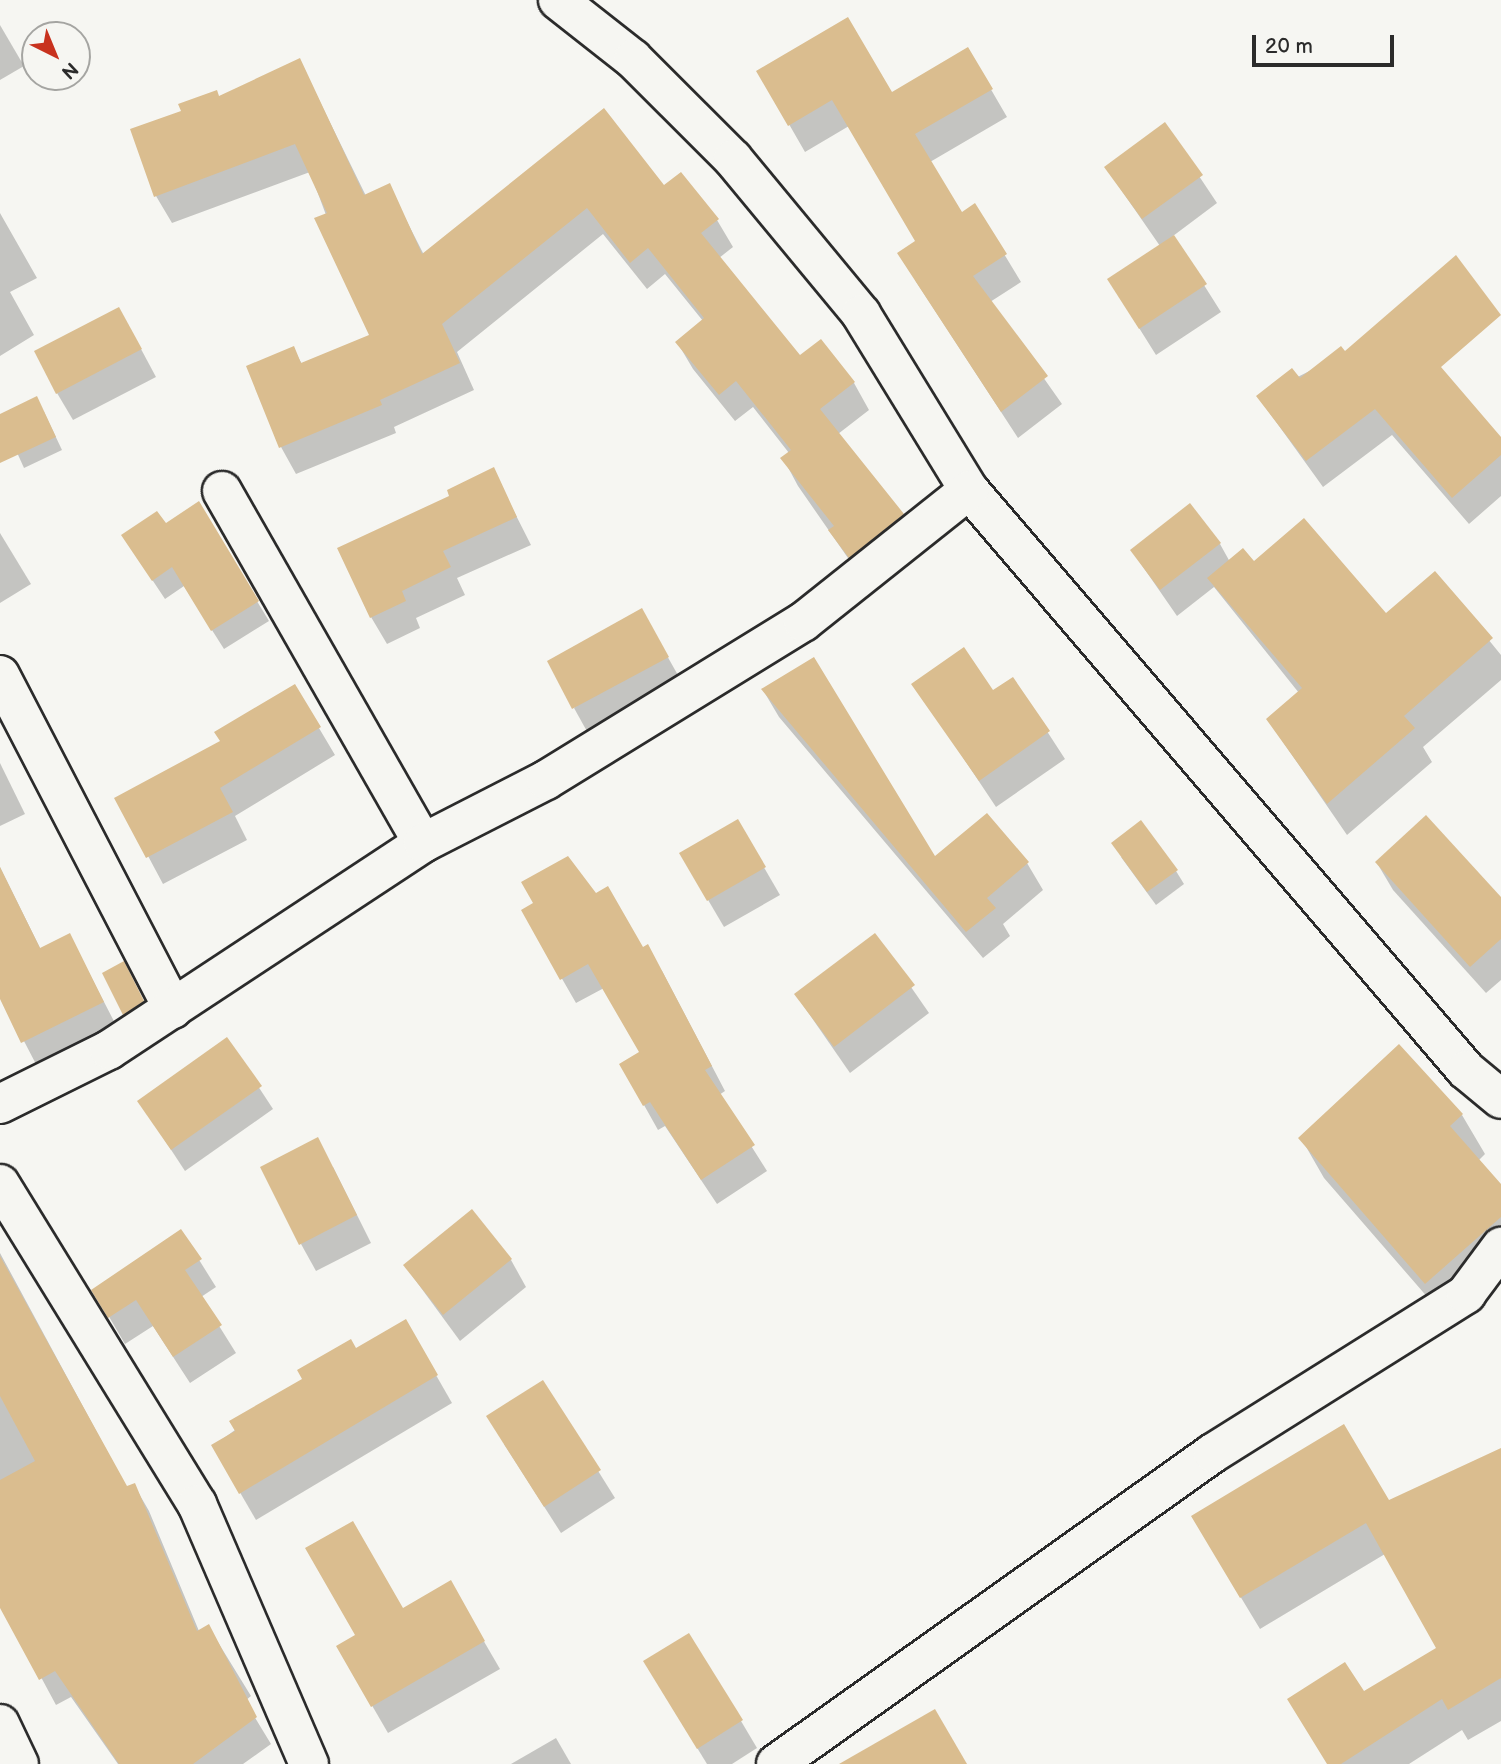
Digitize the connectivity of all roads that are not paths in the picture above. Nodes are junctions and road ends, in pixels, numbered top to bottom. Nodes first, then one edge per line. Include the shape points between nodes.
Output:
1 (558, 0) edge
2 (970, 490) junction
3 (222, 491) dead end
4 (0, 675) edge
5 (423, 843) junction
6 (173, 1009) junction
7 (1501, 1099) edge
8 (0, 1104) edge
9 (0, 1184) edge
10 (1501, 1250) edge
11 (0, 1724) edge
12 (19, 1764) edge
13 (309, 1764) edge
14 (776, 1764) edge

1 - 2 street via 633,59 733,159 861,314
2 - 5 street via 803,622 546,780
2 - 7 street via 1466,1070
3 - 5 street
4 - 6 street
5 - 6 street
6 - 8 street
9 - 13 street via 197,1504
10 - 14 street via 1466,1294 1213,1453
11 - 12 street

